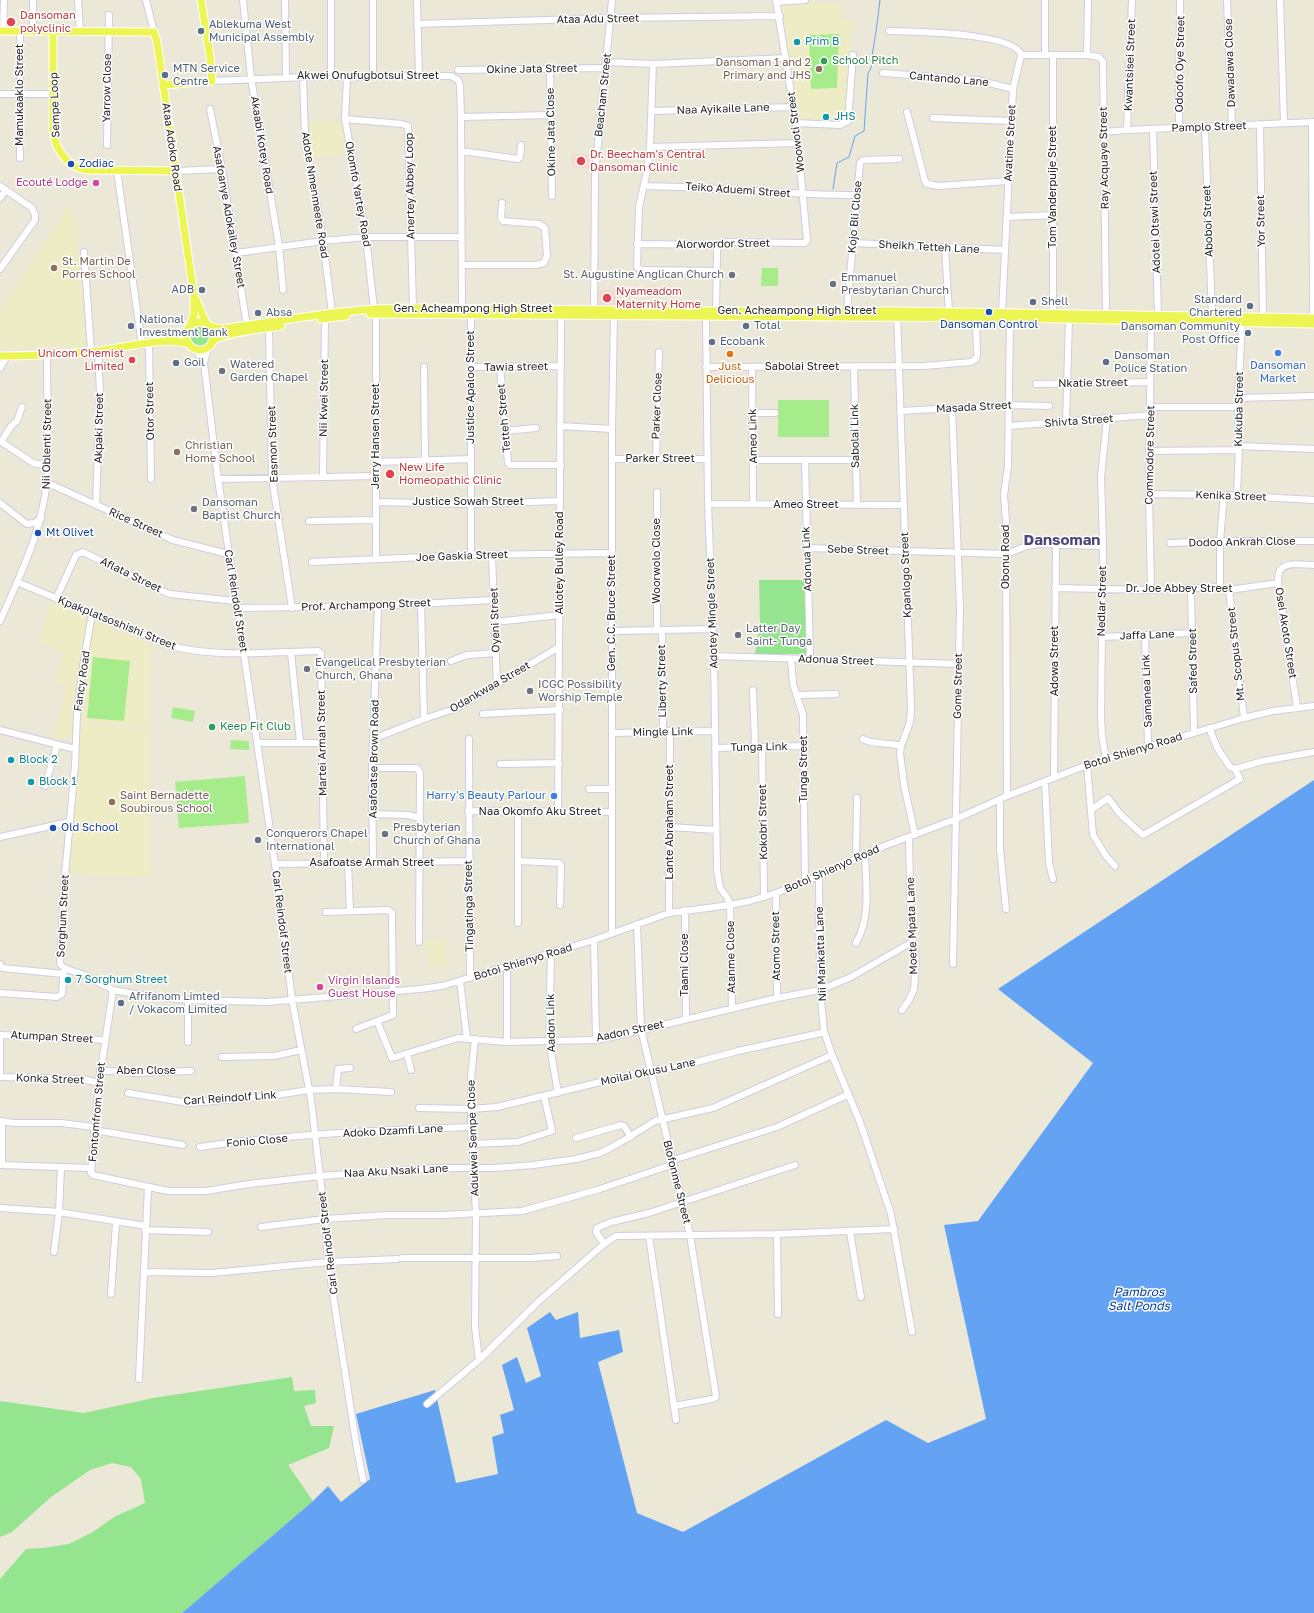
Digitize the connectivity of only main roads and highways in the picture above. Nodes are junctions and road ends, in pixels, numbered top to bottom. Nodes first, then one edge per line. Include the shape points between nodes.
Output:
1 (201, 0) edge
2 (2, 31) edge
3 (54, 32) junction
4 (163, 85) junction
5 (175, 171) junction
6 (194, 296) junction
7 (462, 311) junction
8 (375, 312) junction
9 (716, 314) junction
10 (897, 314) junction
11 (1054, 316) junction
12 (1314, 320) edge
13 (208, 325) junction
14 (189, 328) junction
15 (166, 341) junction
16 (210, 344) junction
17 (192, 346) junction
18 (4, 356) edge

1 - 4 main road, Akwei Onufugbotsui Street via 212,81
2 - 3 main road
3 - 4 main road, Ataa Adoko Road via 154,32
3 - 5 main road, Sempe Loop via 53,133 61,154 79,168
4 - 5 main road, Ataa Adoko Road
5 - 6 main road, Ataa Adoko Road
6 - 13 main road, Ataa Adoko Road
6 - 14 main road, Ataa Adoko Road via 194,315
7 - 8 main road, Gen. Acheampong High Street
7 - 8 main road, Gen. Acheampong High Street via 413,308
7 - 9 main road, Gen. Acheampong High Street via 594,310
7 - 9 main road, Gen. Acheampong High Street via 471,314 614,316 706,317
8 - 13 main road, Gen. Acheampong High Street via 332,313 218,329
8 - 16 main road, Gen. Acheampong High Street via 222,337
9 - 10 main road, Gen. Acheampong High Street
9 - 10 main road, Gen. Acheampong High Street via 847,310
10 - 11 main road, Gen. Acheampong High Street via 976,318
10 - 11 main road, Gen. Acheampong High Street via 1002,312
11 - 12 main road, Gen. Acheampong High Street via 1106,314
11 - 12 main road, Gen. Acheampong High Street via 1070,319 1242,323
13 - 14 main road via 198,322
13 - 16 main road via 213,333
14 - 15 main road
14 - 17 main road via 186,338
15 - 17 main road via 182,342
15 - 18 main road via 95,351
16 - 17 main road via 202,349

